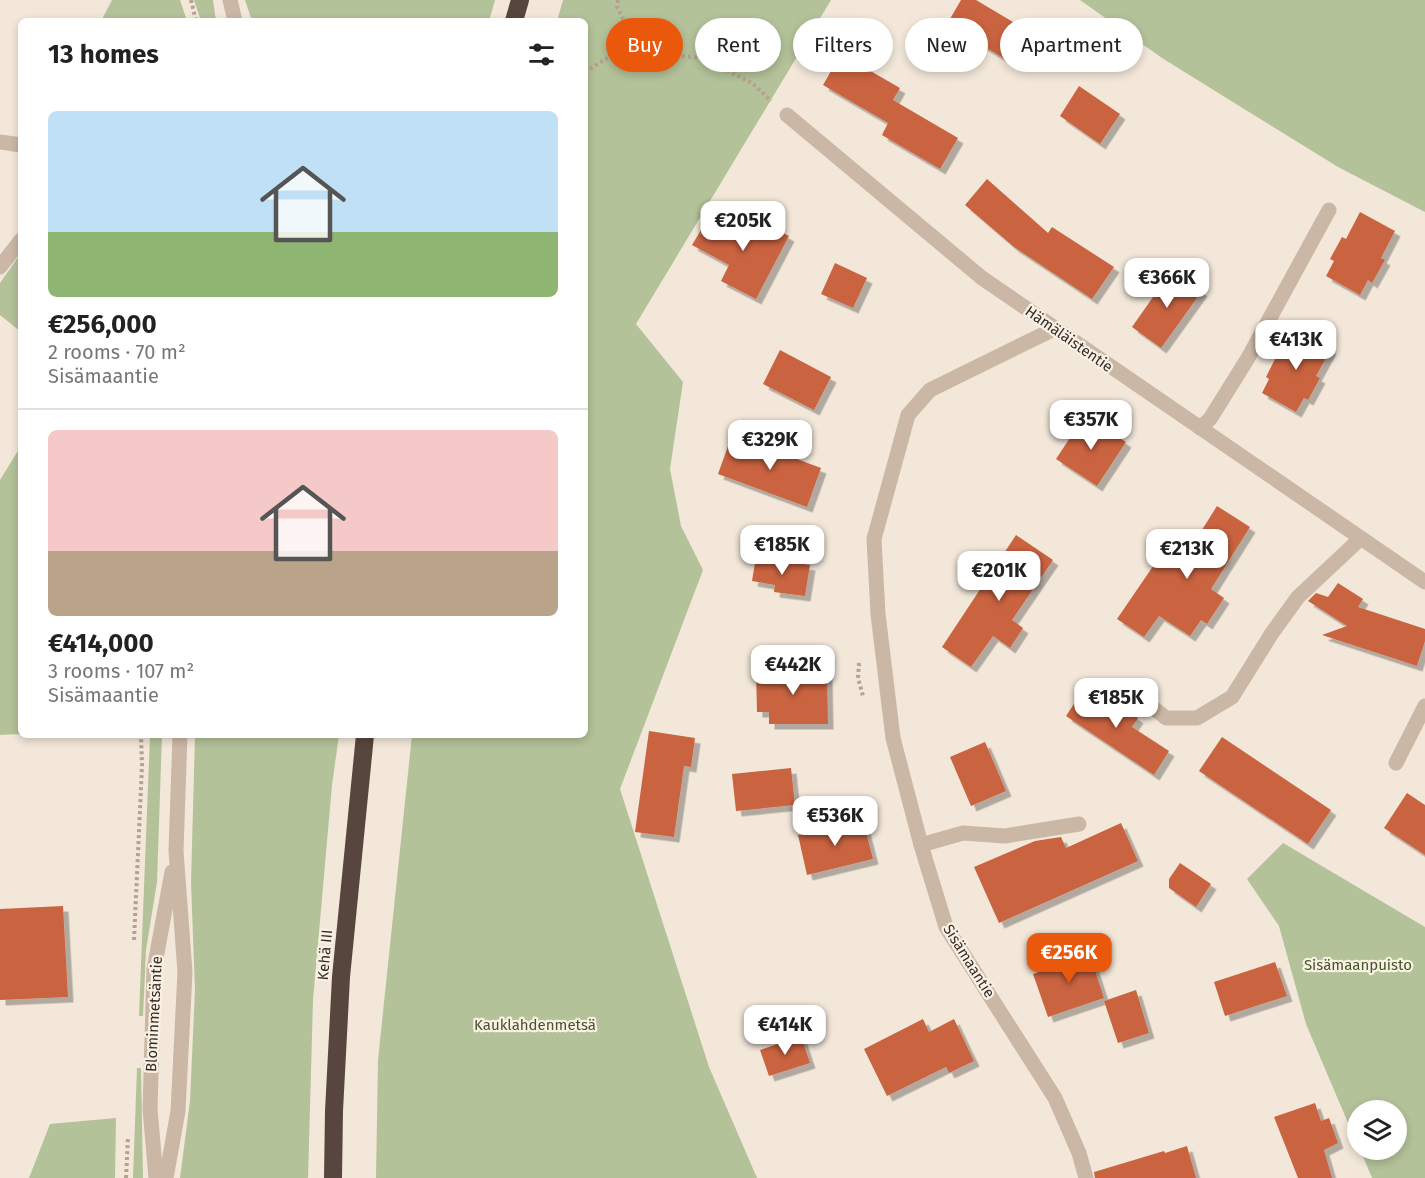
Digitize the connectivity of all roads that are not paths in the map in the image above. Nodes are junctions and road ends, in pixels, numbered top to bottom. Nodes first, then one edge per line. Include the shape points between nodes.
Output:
1 (230, 0) edge
2 (520, 0) edge
3 (235, 18) edge
4 (515, 18) edge
5 (787, 115) road end
6 (0, 142) edge
7 (18, 145) edge
8 (1329, 210) dead end
9 (18, 244) edge
10 (0, 267) edge
11 (1054, 329) junction
12 (1200, 428) junction
13 (1360, 539) junction
14 (1425, 582) edge
15 (1150, 706) dead end
16 (1425, 706) edge
17 (180, 738) edge
18 (365, 738) edge
19 (1396, 763) dead end
20 (1079, 824) dead end
21 (921, 845) junction
22 (176, 851) junction
23 (156, 1178) edge
24 (166, 1178) edge
25 (333, 1178) edge
26 (1086, 1178) edge

1 - 3 street
2 - 4 highway
5 - 11 street, Hämäläistentie via 982,278
6 - 7 street
8 - 12 street via 1248,358 1210,419
9 - 10 street
11 - 12 street, Hämäläistentie
11 - 21 street, Sisämaantie via 930,390 908,415 874,539 878,614 893,738
12 - 13 street, Hämäläistentie
13 - 14 street, Hämäläistentie
13 - 15 street via 1298,597 1232,697 1197,718 1166,718
16 - 19 street
17 - 22 street, Blominmetsäntie
18 - 25 highway, Kehä III via 341,977
20 - 21 street via 1005,836 963,833
21 - 26 street, Sisämaantie via 946,927 1055,1098
22 - 23 street, Blominmetsäntie via 154,969 150,1109
22 - 24 street, Blominmetsäntie via 185,972 178,1111

